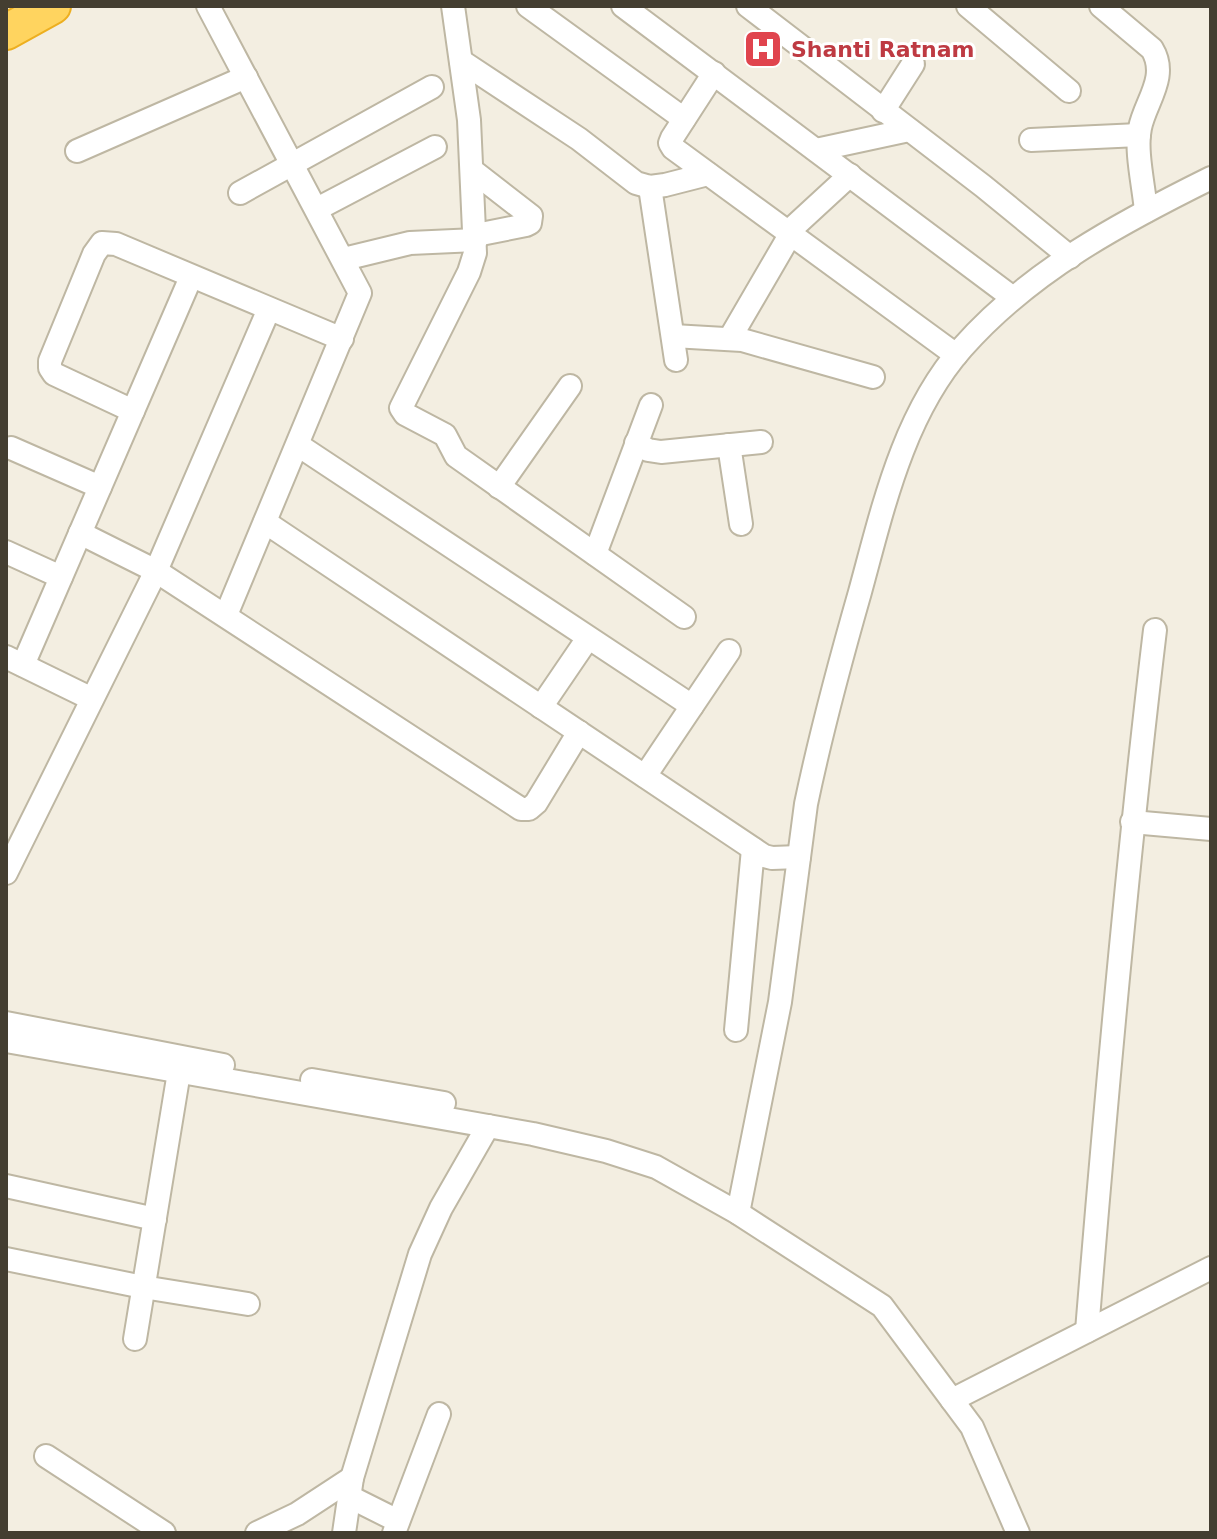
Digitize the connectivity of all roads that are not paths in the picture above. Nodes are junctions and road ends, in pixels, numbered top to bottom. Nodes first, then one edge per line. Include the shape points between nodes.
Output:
1 (53, 6) edge
2 (208, 6) edge
3 (453, 6) edge
4 (528, 6) edge
5 (623, 6) edge
6 (748, 6) edge
7 (1101, 6) edge
8 (977, 9) edge
9 (6, 32) edge
10 (461, 61) junction
11 (913, 64) dead end
12 (714, 73) junction
13 (246, 77) junction
14 (432, 87) dead end
15 (1069, 91) dead end
16 (883, 111) junction
17 (684, 119) junction
18 (909, 130) junction
19 (1139, 135) junction
20 (1031, 140) dead end
21 (435, 147) dead end
22 (816, 150) junction
23 (77, 151) dead end
24 (292, 165) junction
25 (473, 171) junction
26 (708, 174) junction
27 (850, 175) junction
28 (1211, 178) edge
29 (650, 187) junction
30 (240, 193) dead end
31 (317, 209) junction
32 (1146, 211) junction
33 (788, 234) junction
34 (476, 237) junction
35 (1070, 257) junction
36 (344, 259) junction
37 (191, 277) junction
38 (1013, 298) junction
39 (269, 309) junction
40 (673, 336) junction
41 (730, 338) junction
42 (342, 339) junction
43 (956, 355) junction
44 (676, 360) dead end
45 (873, 377) dead end
46 (570, 386) dead end
47 (651, 405) dead end
48 (133, 411) junction
49 (761, 442) dead end
50 (636, 443) junction
51 (298, 445) junction
52 (729, 445) junction
53 (11, 448) dead end
54 (100, 487) junction
55 (499, 487) junction
56 (265, 522) junction
57 (741, 524) dead end
58 (80, 533) junction
59 (6, 552) edge
60 (595, 554) junction
61 (156, 571) junction
62 (61, 577) junction
63 (226, 615) junction
64 (684, 617) dead end
65 (1155, 630) dead end
66 (588, 638) junction
67 (729, 651) dead end
68 (10, 660) edge
69 (92, 699) junction
70 (692, 706) junction
71 (541, 707) junction
72 (579, 732) junction
73 (645, 776) junction
74 (1132, 822) junction
75 (1211, 829) edge
76 (753, 849) junction
77 (799, 857) junction
78 (6, 873) edge
79 (6, 1023) edge
80 (736, 1030) dead end
81 (6, 1041) edge
82 (179, 1072) junction
83 (488, 1126) junction
84 (656, 1167) junction
85 (6, 1186) edge
86 (738, 1213) junction
87 (155, 1219) junction
88 (6, 1259) edge
89 (1211, 1268) edge
90 (143, 1287) junction
91 (248, 1304) dead end
92 (1087, 1331) junction
93 (135, 1339) dead end
94 (952, 1400) junction
95 (439, 1414) dead end
96 (46, 1456) dead end
97 (351, 1487) junction
98 (396, 1527) edge
99 (164, 1533) edge
100 (257, 1533) edge
101 (344, 1533) edge
102 (1018, 1533) edge

1 - 9 highway
2 - 13 street
3 - 10 street
4 - 17 street
5 - 12 street
6 - 16 street
7 - 19 street via 1157,57 1152,98
8 - 15 street
10 - 25 street
10 - 29 street via 636,183
11 - 16 street
12 - 17 street
12 - 22 street
13 - 23 street
13 - 24 street
14 - 24 street
16 - 18 street
17 - 26 street via 670,143
18 - 22 street
18 - 35 street
19 - 20 street
19 - 32 street
21 - 31 street
22 - 27 street
24 - 30 street
24 - 31 street
25 - 34 street
25 - 34 street via 529,212 532,220
26 - 29 street
26 - 33 street
27 - 33 street
27 - 38 street
28 - 32 street
29 - 40 street
31 - 36 street
32 - 35 street
33 - 41 street
33 - 43 street
34 - 36 street via 410,243
34 - 55 street via 469,272 401,408 445,435 456,456
35 - 38 street
36 - 42 street via 360,293
37 - 39 street
37 - 48 street
37 - 48 street via 110,242 94,254 50,368
38 - 43 street
39 - 42 street
39 - 61 street
40 - 41 street
40 - 44 street
41 - 45 street
42 - 51 street
43 - 77 street via 918,417 882,514 826,713
46 - 55 street
47 - 50 street
48 - 54 street
49 - 52 street
50 - 52 street via 661,452
50 - 60 street
51 - 56 street
51 - 66 street
52 - 57 street
53 - 54 street
54 - 58 street
55 - 60 street
56 - 63 street
56 - 71 street
58 - 61 street
58 - 62 street
59 - 62 street
60 - 64 street
61 - 63 street
61 - 69 street
62 - 68 street
63 - 72 street via 521,809 536,803
65 - 74 street
66 - 70 street
66 - 71 street
67 - 70 street
68 - 69 street
69 - 78 street
70 - 73 street
71 - 72 street
72 - 73 street
73 - 76 street
74 - 75 street
74 - 92 street
76 - 77 street via 772,858
76 - 80 street
77 - 86 street via 780,1002
79 - 84 street via 566,1126 629,1144
81 - 82 street
82 - 83 street
82 - 87 street
83 - 84 street via 579,1144
83 - 97 street via 420,1254
84 - 86 street
85 - 87 street
86 - 94 street via 882,1306
87 - 90 street
88 - 90 street
89 - 92 street
90 - 91 street
90 - 93 street
92 - 94 street
94 - 102 street via 972,1427
95 - 98 street
96 - 99 street
97 - 98 street
97 - 100 street
97 - 101 street

